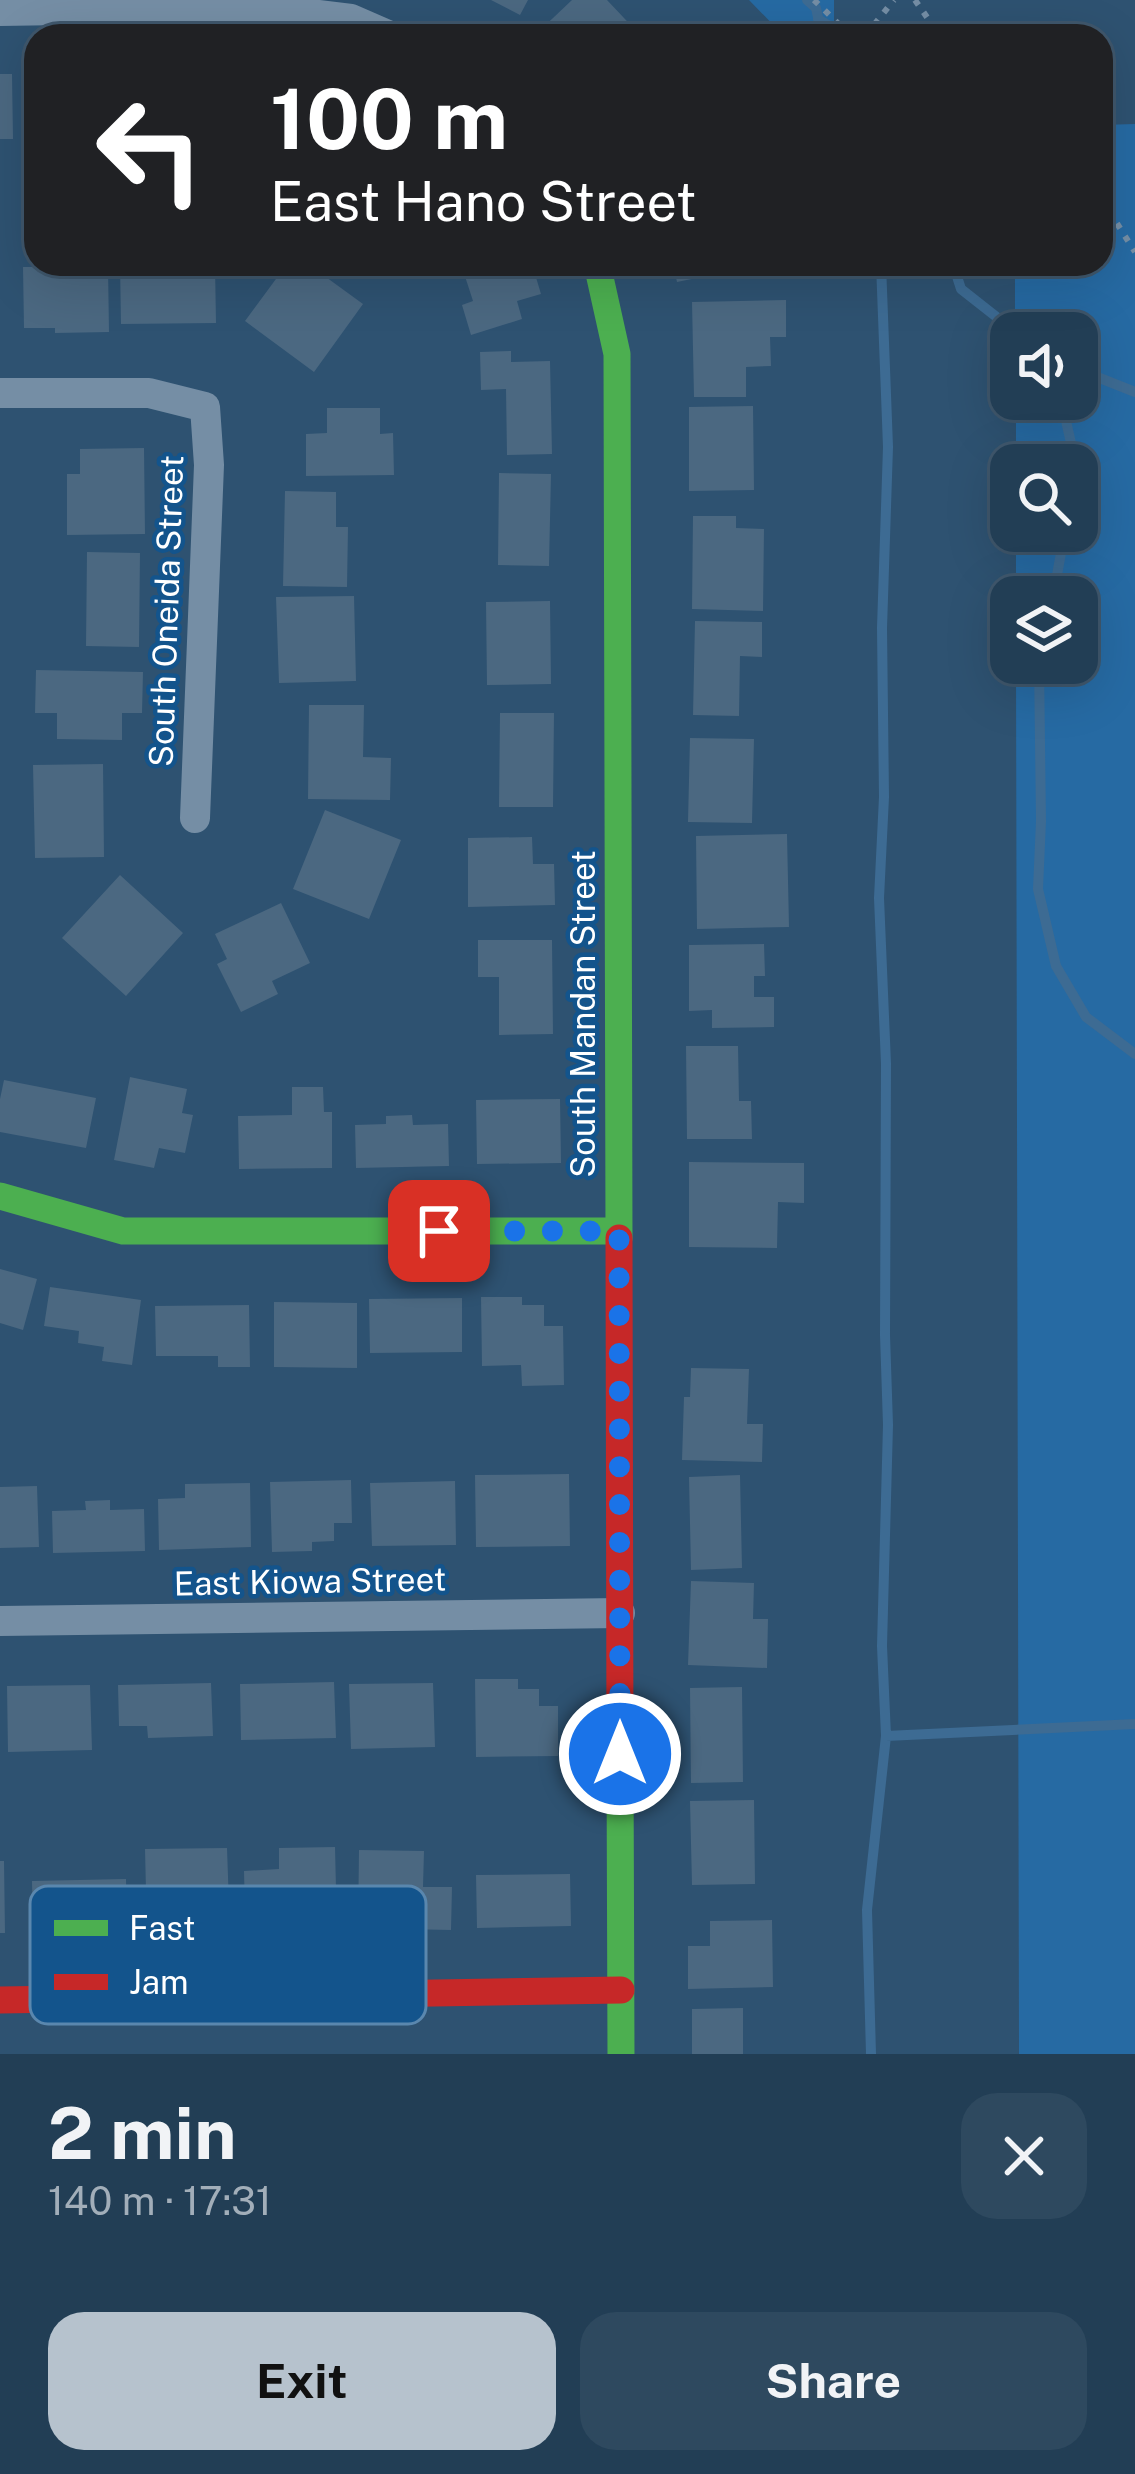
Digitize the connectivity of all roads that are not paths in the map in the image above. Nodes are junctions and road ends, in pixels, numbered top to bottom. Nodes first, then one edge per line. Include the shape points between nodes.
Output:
1 (0, 11) edge
2 (362, 24) edge
3 (599, 276) edge
4 (0, 393) edge
5 (195, 818) dead end
6 (0, 1196) edge
7 (619, 1231) junction
8 (620, 1613) junction
9 (0, 1621) edge
10 (621, 1990) junction
11 (426, 1993) edge
12 (0, 2000) edge
13 (30, 2000) edge
14 (621, 2054) edge

1 - 2 street via 255,7
3 - 7 street, South Mandan Street via 617,354
4 - 5 street, South Oneida Street via 149,393 205,407
6 - 7 street via 123,1231
7 - 8 street, South Mandan Street
8 - 9 street, East Kiowa Street
8 - 10 street, South Mandan Street
10 - 11 street
10 - 14 street, South Mandan Street
12 - 13 street

